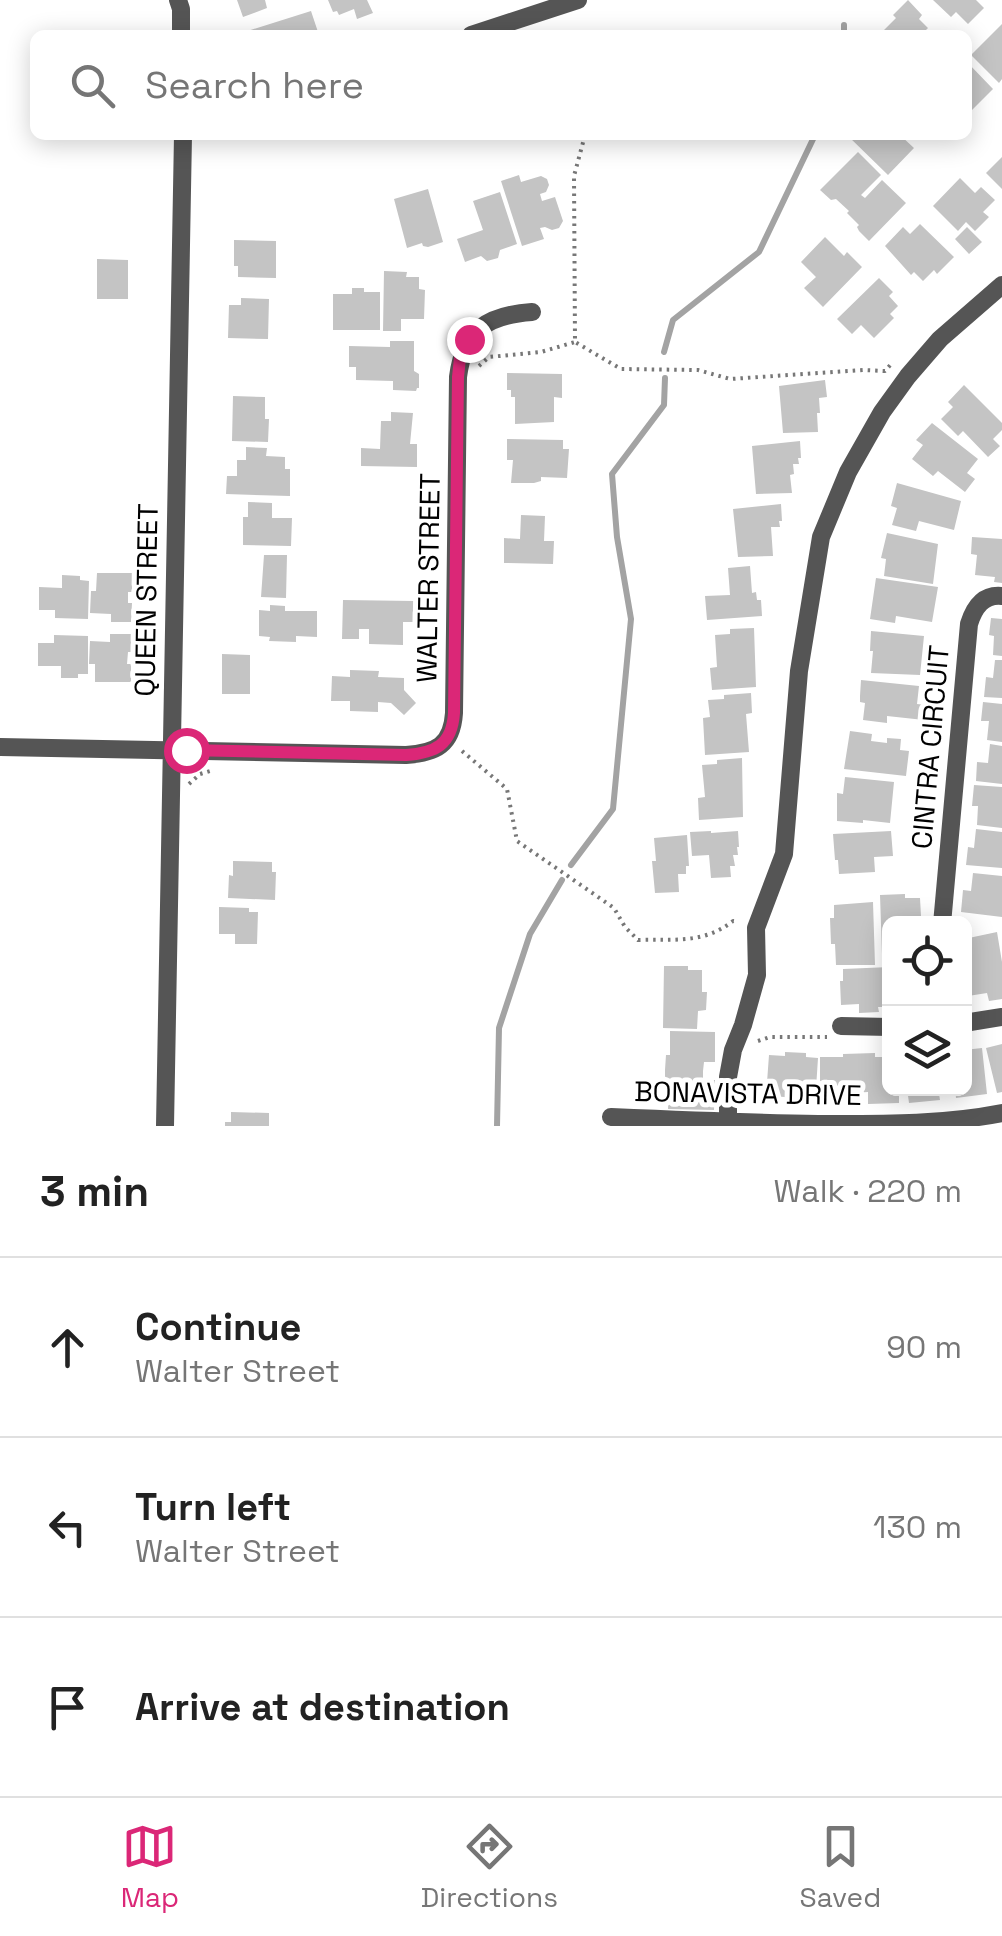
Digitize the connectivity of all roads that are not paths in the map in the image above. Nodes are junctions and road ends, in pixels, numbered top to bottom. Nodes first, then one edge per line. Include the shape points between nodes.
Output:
1 (178, 0) edge
2 (578, 0) edge
3 (181, 30) edge
4 (486, 30) edge
5 (182, 140) edge
6 (1002, 284) edge
7 (532, 312) dead end
8 (1002, 596) edge
9 (0, 747) edge
10 (170, 750) junction
11 (943, 916) edge
12 (1002, 1017) edge
13 (972, 1021) edge
14 (842, 1026) road end
15 (882, 1028) edge
16 (1002, 1112) edge
17 (611, 1117) dead end
18 (728, 1124) edge
19 (164, 1126) edge

1 - 3 street
2 - 4 street
5 - 10 street, QUEEN STREET
6 - 18 street via 940,339 882,412 821,537 799,672 784,854 756,928 757,975 733,1050
7 - 10 street, WALTER STREET via 497,317 469,339 460,358 454,713 447,740 426,754 406,755
8 - 11 street, CINTRA CIRCUIT via 982,601 969,624
9 - 10 street, WALTER STREET
10 - 19 street, QUEEN STREET
12 - 13 street
14 - 15 street
16 - 18 street, BONAVISTA DRIVE via 902,1124
17 - 18 street, BONAVISTA DRIVE

